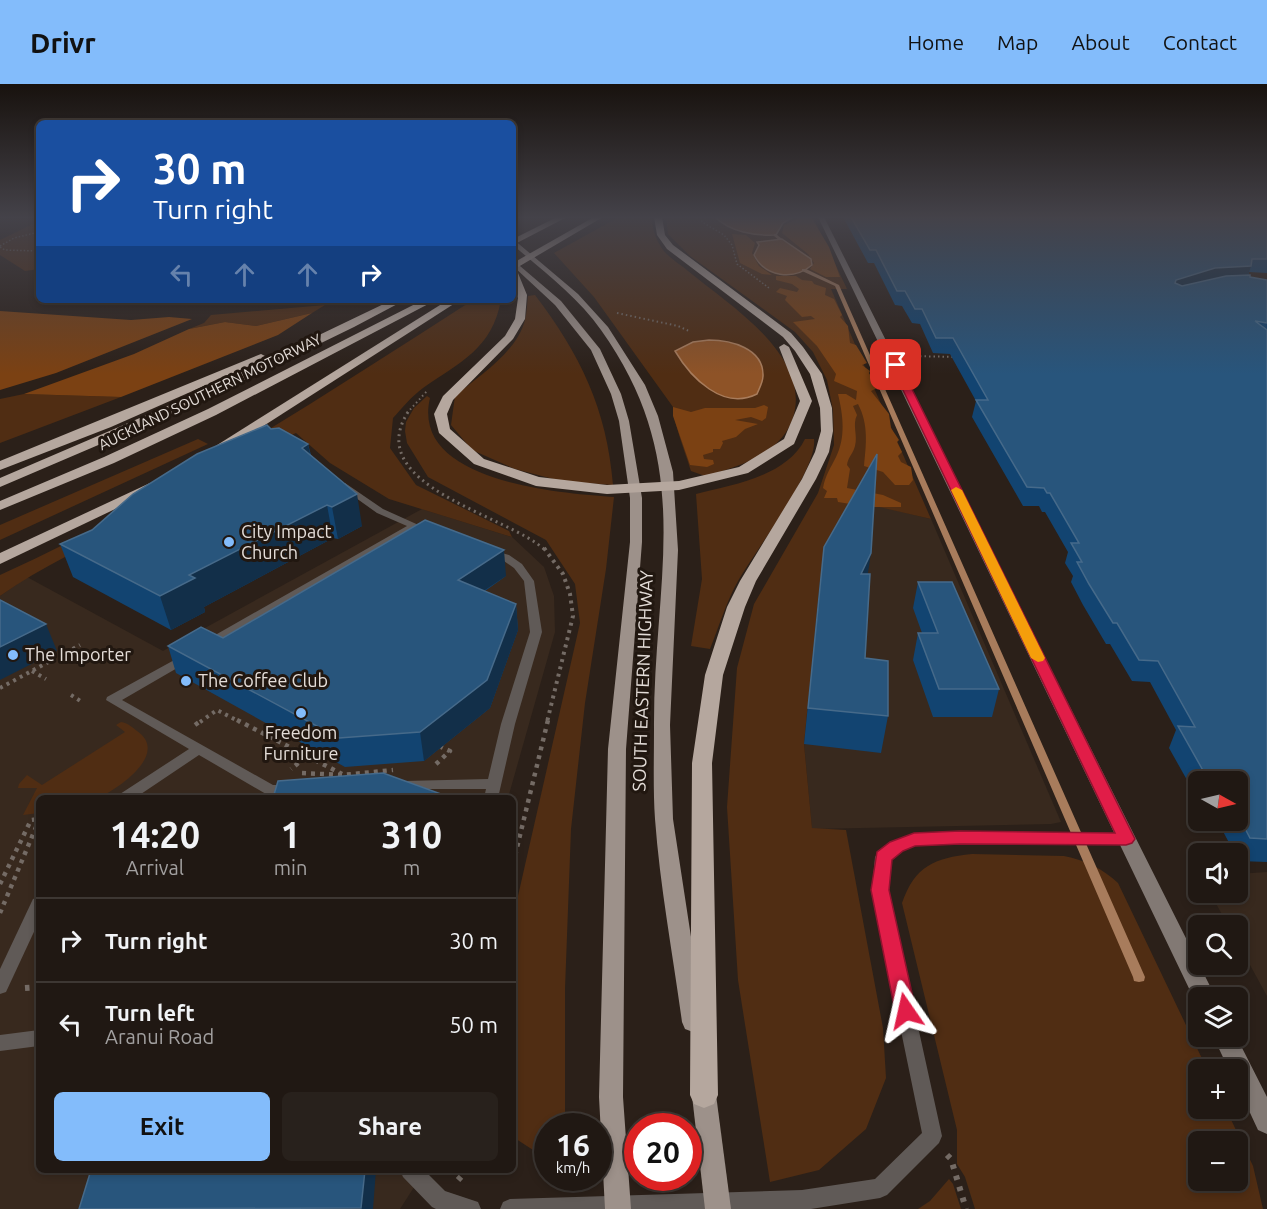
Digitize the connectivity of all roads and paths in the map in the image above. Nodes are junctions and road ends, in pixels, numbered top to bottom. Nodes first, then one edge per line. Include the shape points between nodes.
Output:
1 (520, 270) edge
2 (544, 270) edge
3 (699, 270) edge
4 (744, 270) edge
5 (847, 270) edge
6 (516, 281) edge
7 (769, 288) dead end
8 (376, 303) edge
9 (394, 303) edge
10 (425, 303) edge
11 (450, 303) edge
12 (585, 307) junction
13 (750, 310) junction
14 (689, 331) dead end
15 (904, 356) dead end
16 (962, 357) edge
17 (212, 453) edge
18 (0, 466) edge
19 (333, 477) edge
20 (164, 479) edge
21 (0, 483) edge
22 (0, 506) edge
23 (482, 549) edge
24 (0, 559) edge
25 (80, 645) dead end
26 (32, 671) junction
27 (46, 679) dead end
28 (0, 688) edge
29 (71, 694) dead end
30 (81, 702) dead end
31 (185, 719) dead end
32 (441, 747) dead end
33 (199, 749) junction
34 (307, 756) junction
35 (434, 765) dead end
36 (400, 769) dead end
37 (343, 775) junction
38 (389, 787) edge
39 (307, 789) edge
40 (493, 791) edge
41 (130, 795) edge
42 (36, 820) edge
43 (36, 827) edge
44 (1126, 839) junction
45 (0, 884) edge
46 (36, 909) edge
47 (0, 913) edge
48 (0, 987) edge
49 (1200, 987) edge
50 (36, 1038) edge
51 (0, 1043) edge
52 (1230, 1047) edge
53 (704, 1095) junction
54 (1267, 1122) edge
55 (932, 1136) junction
56 (413, 1173) edge
57 (471, 1209) edge
58 (510, 1209) edge
59 (618, 1209) edge
60 (718, 1209) edge
61 (966, 1209) edge

1 - 59 main road, SOUTH EASTERN HIGHWAY via 552,296 595,349 624,421 636,498 636,542 616,749 611,1097
2 - 12 main road, SOUTH EASTERN HIGHWAY
3 - 13 highway
4 - 7 path
5 - 44 street
6 - 13 highway via 523,301 511,336 449,395 442,405 443,429 460,448 486,464 533,480 573,487 645,490 693,484 751,466 791,442 805,413 803,385 788,351
8 - 18 highway via 256,359
9 - 21 highway, AUCKLAND SOUTHERN MOTORWAY via 231,384
10 - 22 highway, AUCKLAND SOUTHERN MOTORWAY via 212,412
11 - 17 highway
12 - 14 path
12 - 53 main road, SOUTH EASTERN HIGHWAY via 604,327 640,384 667,472 670,590 662,725 663,819
13 - 53 highway via 787,335 808,361 821,388 827,430 809,479 744,590 714,675 702,763
15 - 16 path
19 - 33 lane via 380,511 420,528 112,700
20 - 24 highway
23 - 40 lane via 519,566 529,581 536,632 508,724
25 - 26 path
26 - 27 path
26 - 28 path
29 - 30 path
31 - 34 path via 195,725 217,710
32 - 35 path via 450,751
33 - 39 lane via 271,790
33 - 41 lane
34 - 37 path
34 - 37 path via 286,773
36 - 37 path
38 - 40 lane
42 - 45 path via 31,820
43 - 47 path
44 - 49 street
44 - 55 lane via 914,840 883,857 880,890
46 - 48 lane
50 - 51 lane
52 - 54 street
53 - 60 main road, SOUTH EASTERN HIGHWAY
55 - 58 lane via 880,1188 802,1200
55 - 61 path via 951,1160
56 - 57 lane via 439,1200

